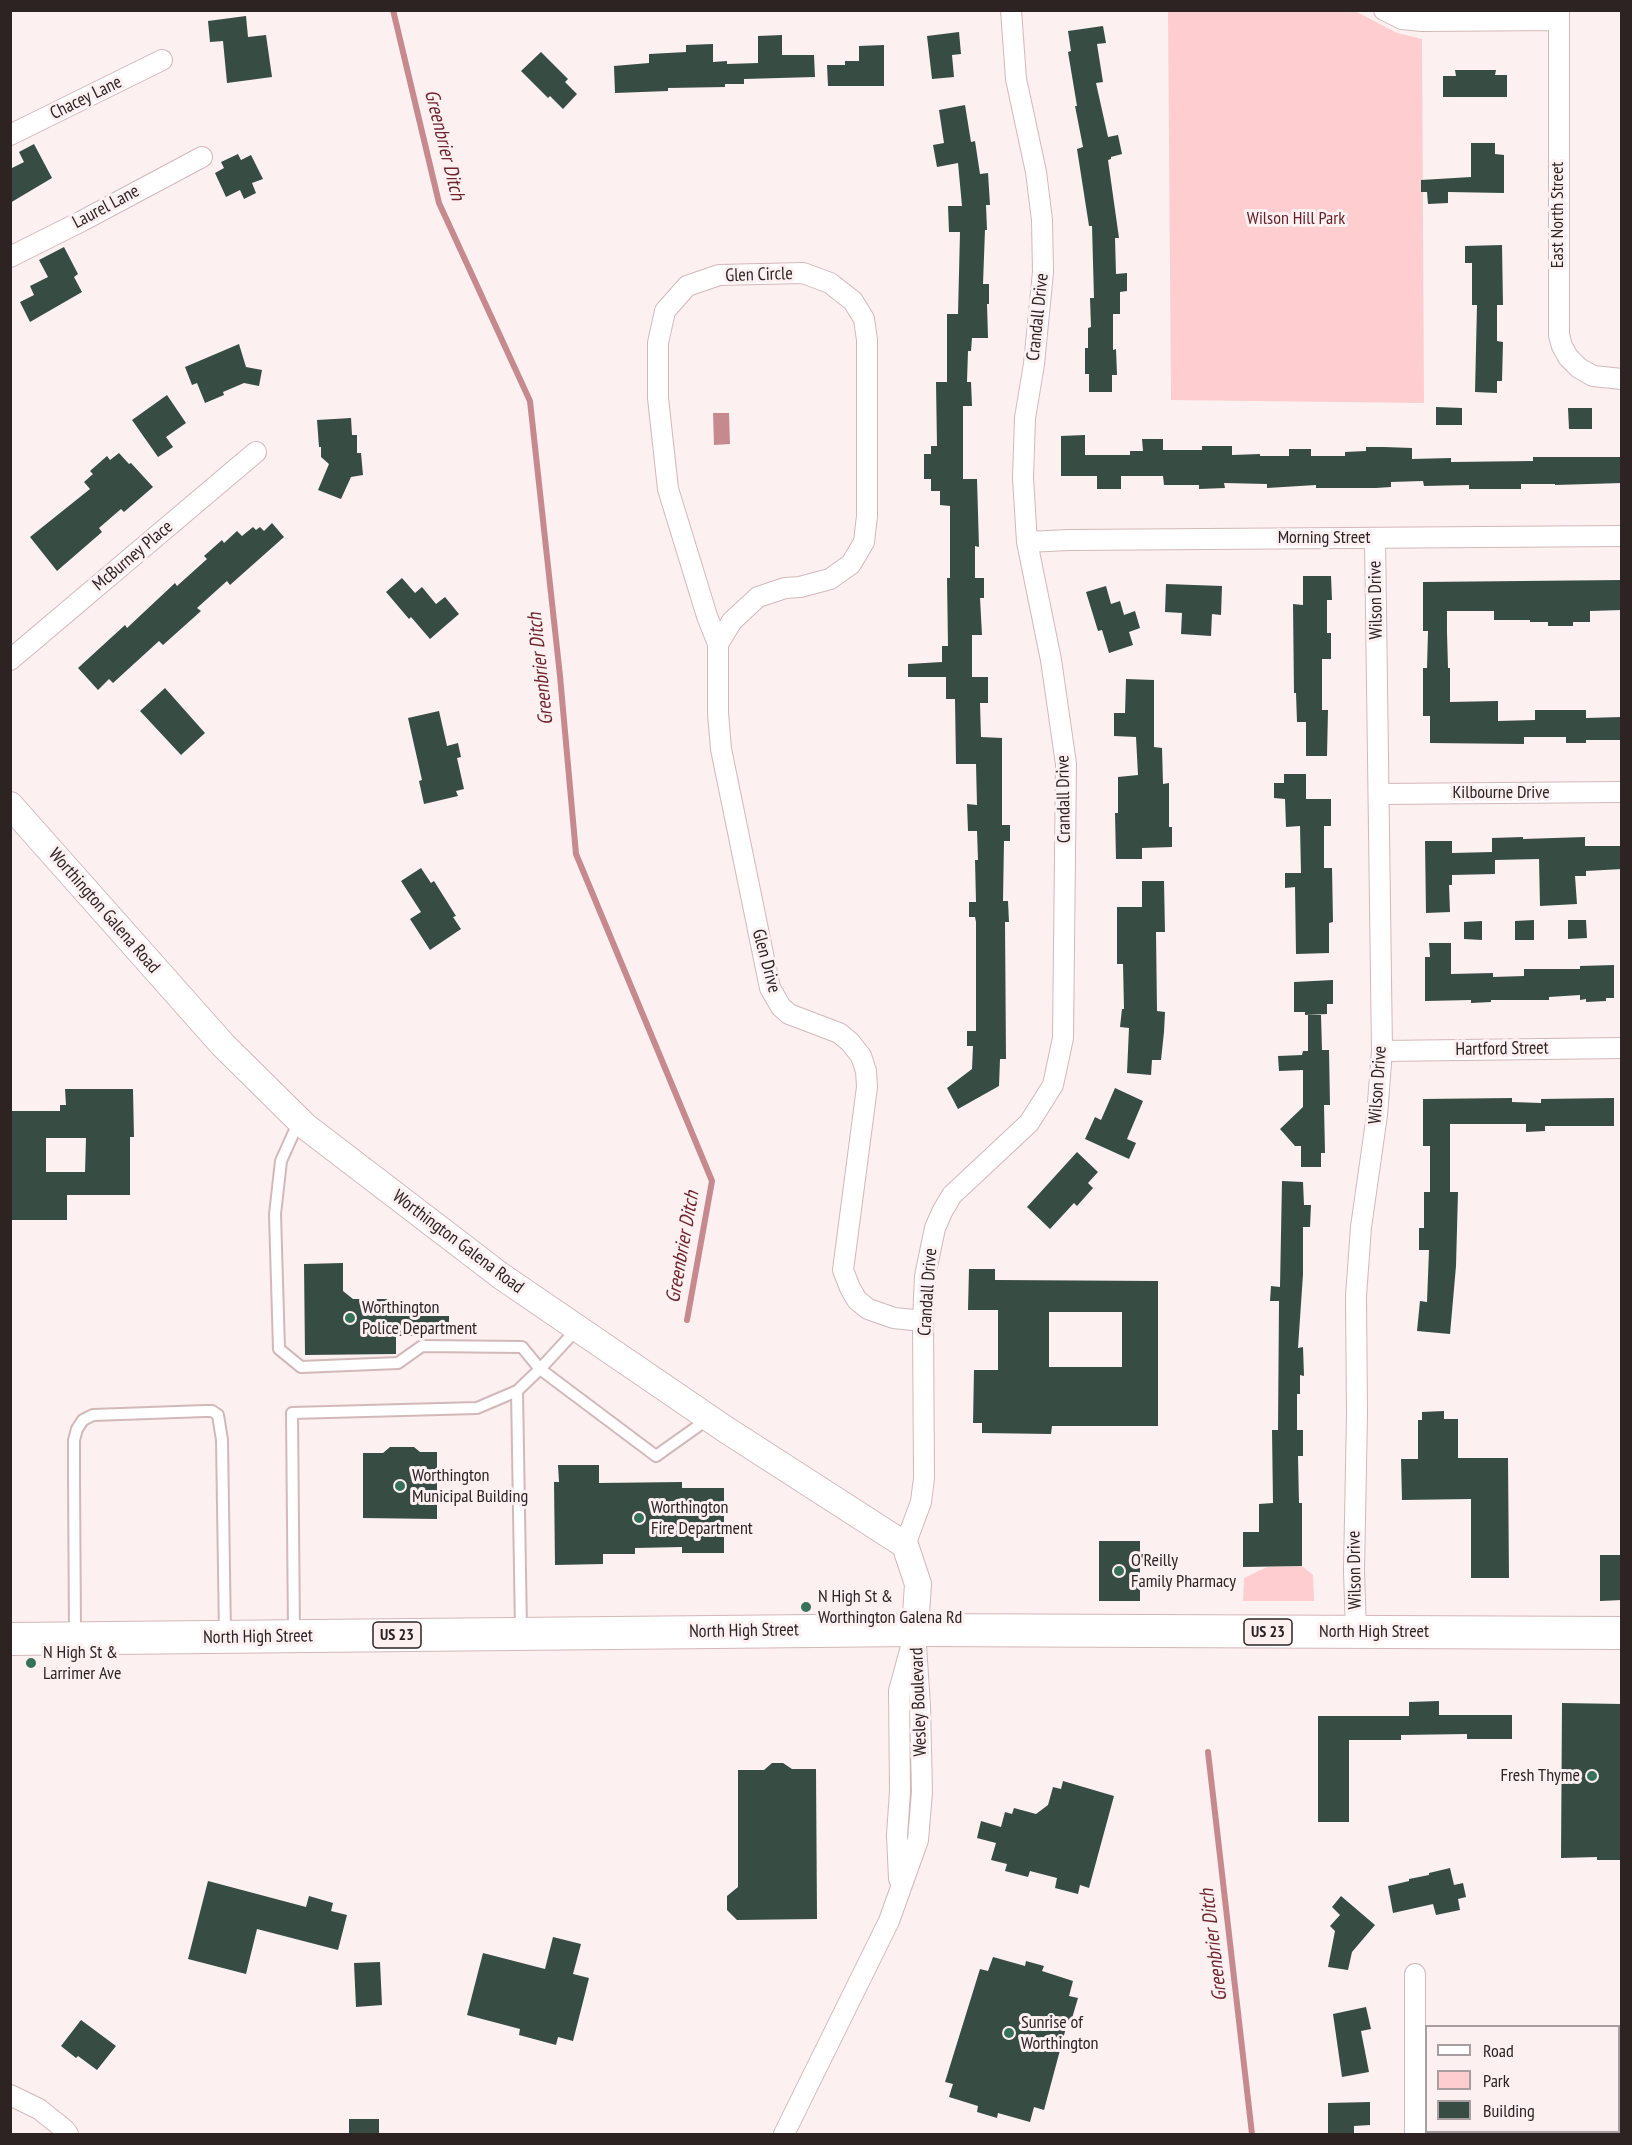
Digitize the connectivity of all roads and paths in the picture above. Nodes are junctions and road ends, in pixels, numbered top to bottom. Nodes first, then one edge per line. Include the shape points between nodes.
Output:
1 (1011, 10) edge
2 (1384, 10) edge
3 (1559, 15) edge
4 (162, 60) dead end
5 (10, 135) edge
6 (202, 157) dead end
7 (10, 257) edge
8 (1622, 379) edge
9 (256, 452) dead end
10 (1622, 536) edge
11 (1375, 538) junction
12 (1027, 543) junction
13 (718, 644) junction
14 (10, 660) edge
15 (1622, 792) edge
16 (1380, 794) junction
17 (10, 805) edge
18 (1622, 1048) edge
19 (1382, 1051) junction
20 (299, 1120) junction
21 (923, 1321) junction
22 (578, 1328) junction
23 (540, 1369) junction
24 (517, 1391) junction
25 (709, 1418) junction
26 (905, 1545) junction
27 (915, 1630) junction
28 (1356, 1632) junction
29 (1622, 1633) edge
30 (521, 1634) junction
31 (294, 1636) junction
32 (225, 1637) junction
33 (75, 1638) junction
34 (10, 1639) edge
35 (1414, 1974) dead end
36 (10, 2095) edge
37 (68, 2134) edge
38 (784, 2134) edge
39 (1415, 2134) edge

1 - 12 street, Crandall Drive via 1016,79 1036,172 1042,231 1043,272 1025,418
2 - 3 street via 1402,19 1422,21
3 - 8 street, East North Street via 1559,335 1568,357 1579,368 1593,376
4 - 5 street, Chacey Lane
6 - 7 street, Laurel Lane
9 - 14 street, McBurney Place
10 - 11 street, Morning Street
11 - 12 street, Morning Street
11 - 16 street, Wilson Drive
12 - 21 street, Crandall Drive via 1052,660 1065,764 1063,1038 1053,1084 1029,1123 952,1195 942,1212 928,1252
13 - 13 street, Glen Circle via 732,621 758,597 830,579 850,564 864,542 864,319 853,301 830,283 803,273 719,275 687,286 665,311 658,343 658,398 668,489
13 - 21 street, Glen Drive via 721,749 770,988 789,1014 839,1033 850,1042 866,1071 843,1270 857,1300 868,1309 894,1318
15 - 16 street, Kilbourne Drive
16 - 19 street, Wilson Drive
17 - 20 street, Worthington Galena Road via 223,1046
18 - 19 street, Hartford Street
19 - 28 street, Wilson Drive via 1356,1296
20 - 22 street, Worthington Galena Road via 501,1276
20 - 23 lane via 281,1161 275,1214 279,1349 301,1366 398,1363 422,1346 522,1347
21 - 26 street, Crandall Drive via 924,1478 921,1502
22 - 23 lane
22 - 25 street, Worthington Galena Road
23 - 24 lane
23 - 25 lane via 656,1456
24 - 30 lane
24 - 31 lane via 477,1408 292,1413
25 - 26 street, Worthington Galena Road
26 - 27 street via 918,1584
27 - 28 main road, North High Street / US 23
27 - 30 main road, North High Street / US 23
27 - 38 street, Wesley Boulevard via 922,1792 918,1840 889,1921
28 - 29 main road, North High Street / US 23
30 - 31 main road, North High Street / US 23
31 - 32 main road, North High Street / US 23
32 - 33 main road, North High Street / US 23
32 - 33 lane via 222,1440 218,1415 205,1411 93,1415 77,1429
33 - 34 main road, North High Street / US 23
35 - 39 street
36 - 37 street via 39,2109

